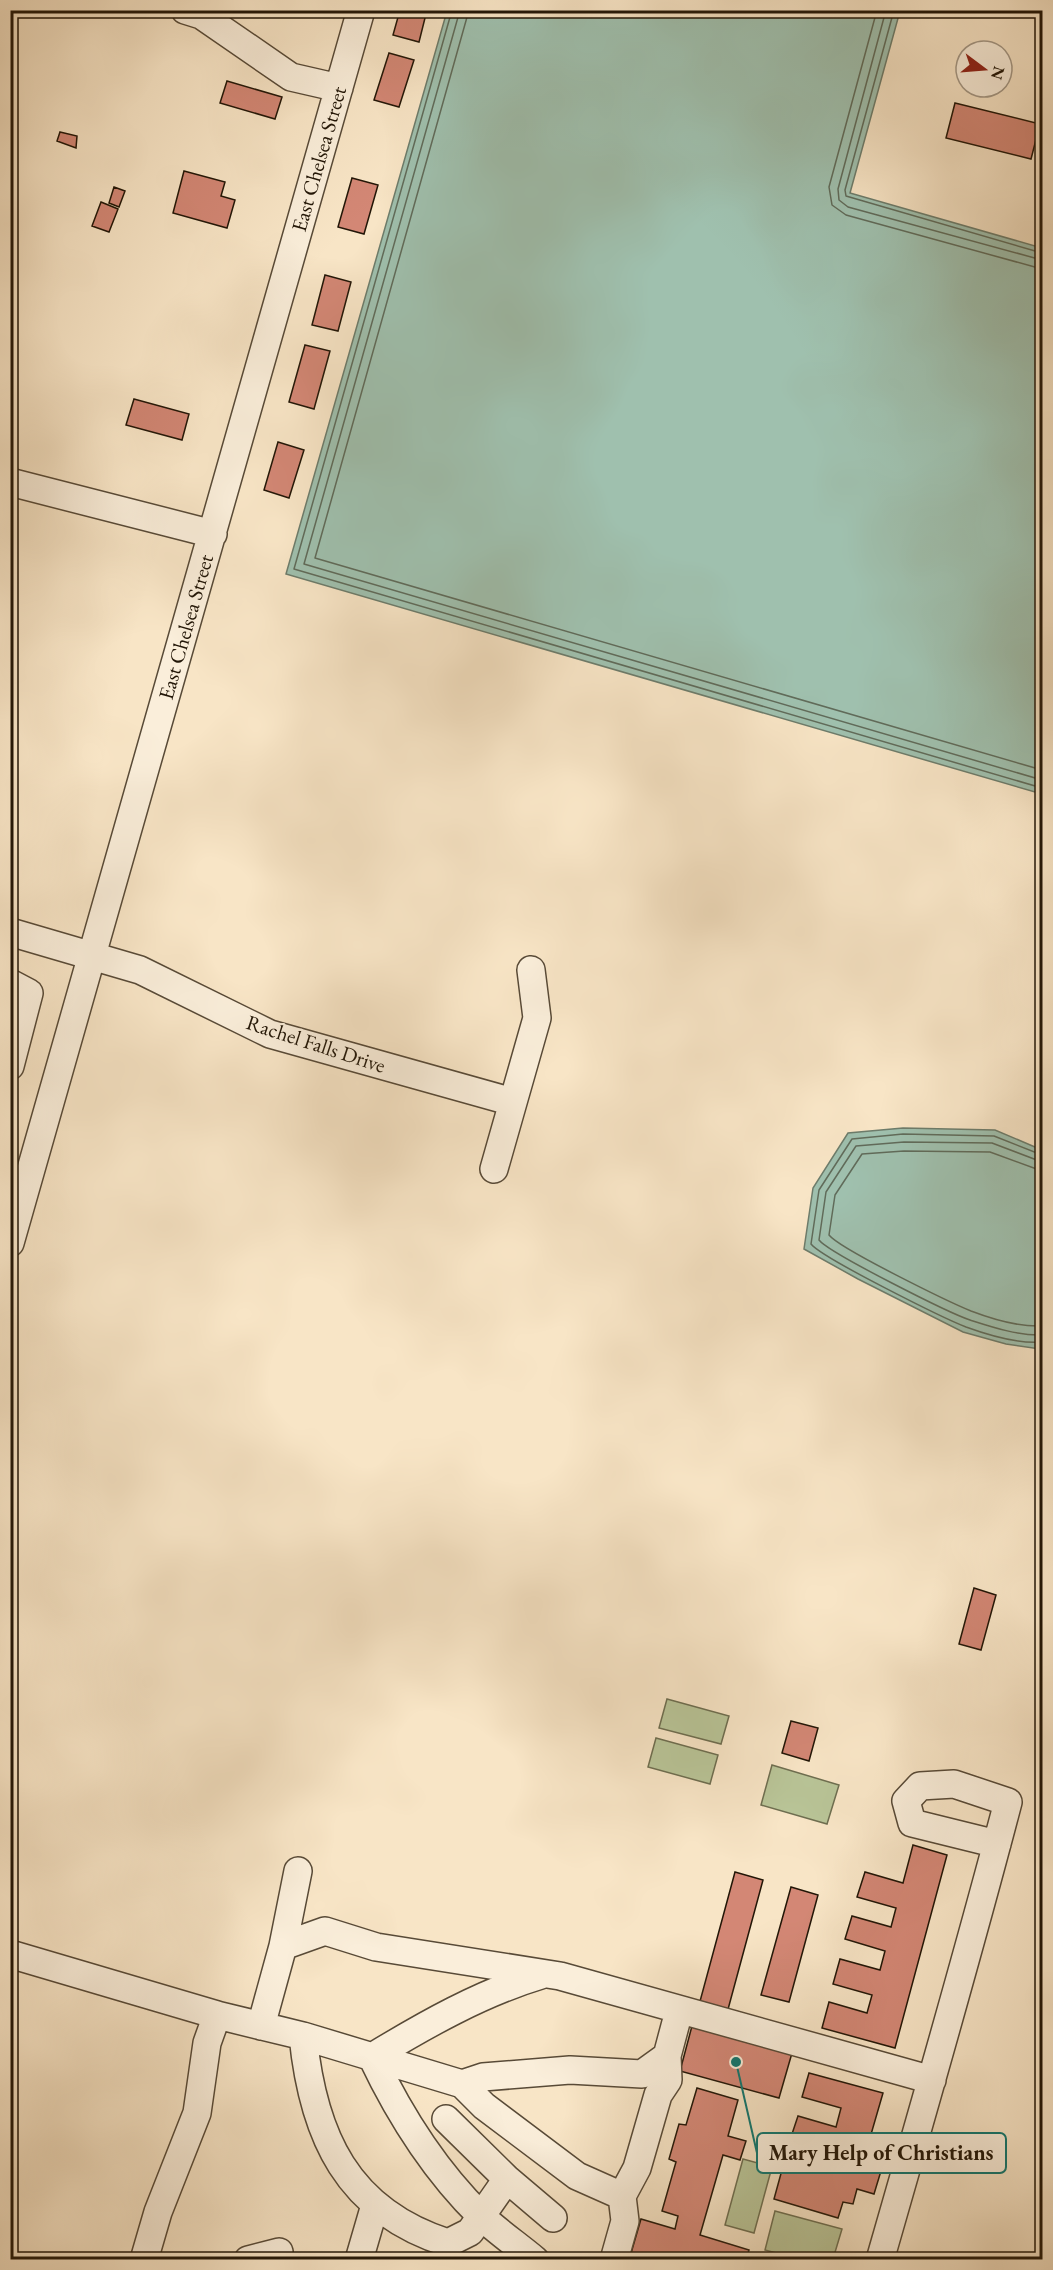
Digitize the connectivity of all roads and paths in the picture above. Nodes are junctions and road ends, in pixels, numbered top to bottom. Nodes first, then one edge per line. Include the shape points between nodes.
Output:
1 (184, 10) edge
2 (361, 10) edge
3 (339, 88) junction
4 (10, 482) edge
5 (213, 534) junction
6 (10, 932) edge
7 (93, 955) junction
8 (531, 970) dead end
9 (10, 983) edge
10 (10, 1066) edge
11 (513, 1102) junction
12 (494, 1169) dead end
13 (10, 1243) edge
14 (997, 1844) dead end
15 (298, 1871) dead end
16 (283, 1946) junction
17 (10, 1954) edge
18 (542, 1975) junction
19 (680, 2011) junction
20 (216, 2015) junction
21 (261, 2026) junction
22 (303, 2036) junction
23 (372, 2057) junction
24 (932, 2080) junction
25 (462, 2084) junction
26 (650, 2084) junction
27 (446, 2119) dead end
28 (507, 2179) junction
29 (622, 2196) junction
30 (375, 2205) junction
31 (483, 2217) junction
32 (553, 2218) dead end
33 (279, 2252) dead end
34 (144, 2259) edge
35 (248, 2259) edge
36 (359, 2259) edge
37 (535, 2259) edge
38 (614, 2259) edge
39 (880, 2259) edge

1 - 3 street via 201,15 291,77
2 - 3 street, East Chelsea Street
3 - 5 street, East Chelsea Street
4 - 5 street
5 - 7 street, East Chelsea Street
6 - 7 street, Rachel Falls Drive
7 - 11 street, Rachel Falls Drive via 140,970 270,1034
7 - 13 street, East Chelsea Street
8 - 11 street via 537,1018
9 - 10 street via 29,993
11 - 12 street
14 - 24 street
15 - 16 street
16 - 18 street via 325,1931 376,1947
16 - 21 street
17 - 20 street
18 - 19 street via 587,1982
18 - 23 street via 428,2024
19 - 24 street
19 - 26 street via 667,2056
20 - 21 street
20 - 34 street via 207,2043 197,2113
21 - 22 street
22 - 23 street
22 - 30 street via 305,2062 328,2144 356,2188
23 - 25 street
23 - 31 street via 414,2136 448,2182
24 - 39 street
25 - 26 street via 483,2077 570,2070
25 - 29 street via 484,2106 577,2176
26 - 29 street via 638,2168
27 - 28 street
28 - 31 street
28 - 32 street
29 - 38 street via 625,2221
30 - 31 street via 417,2234 448,2243 470,2232
30 - 36 street
31 - 37 street
33 - 35 street

